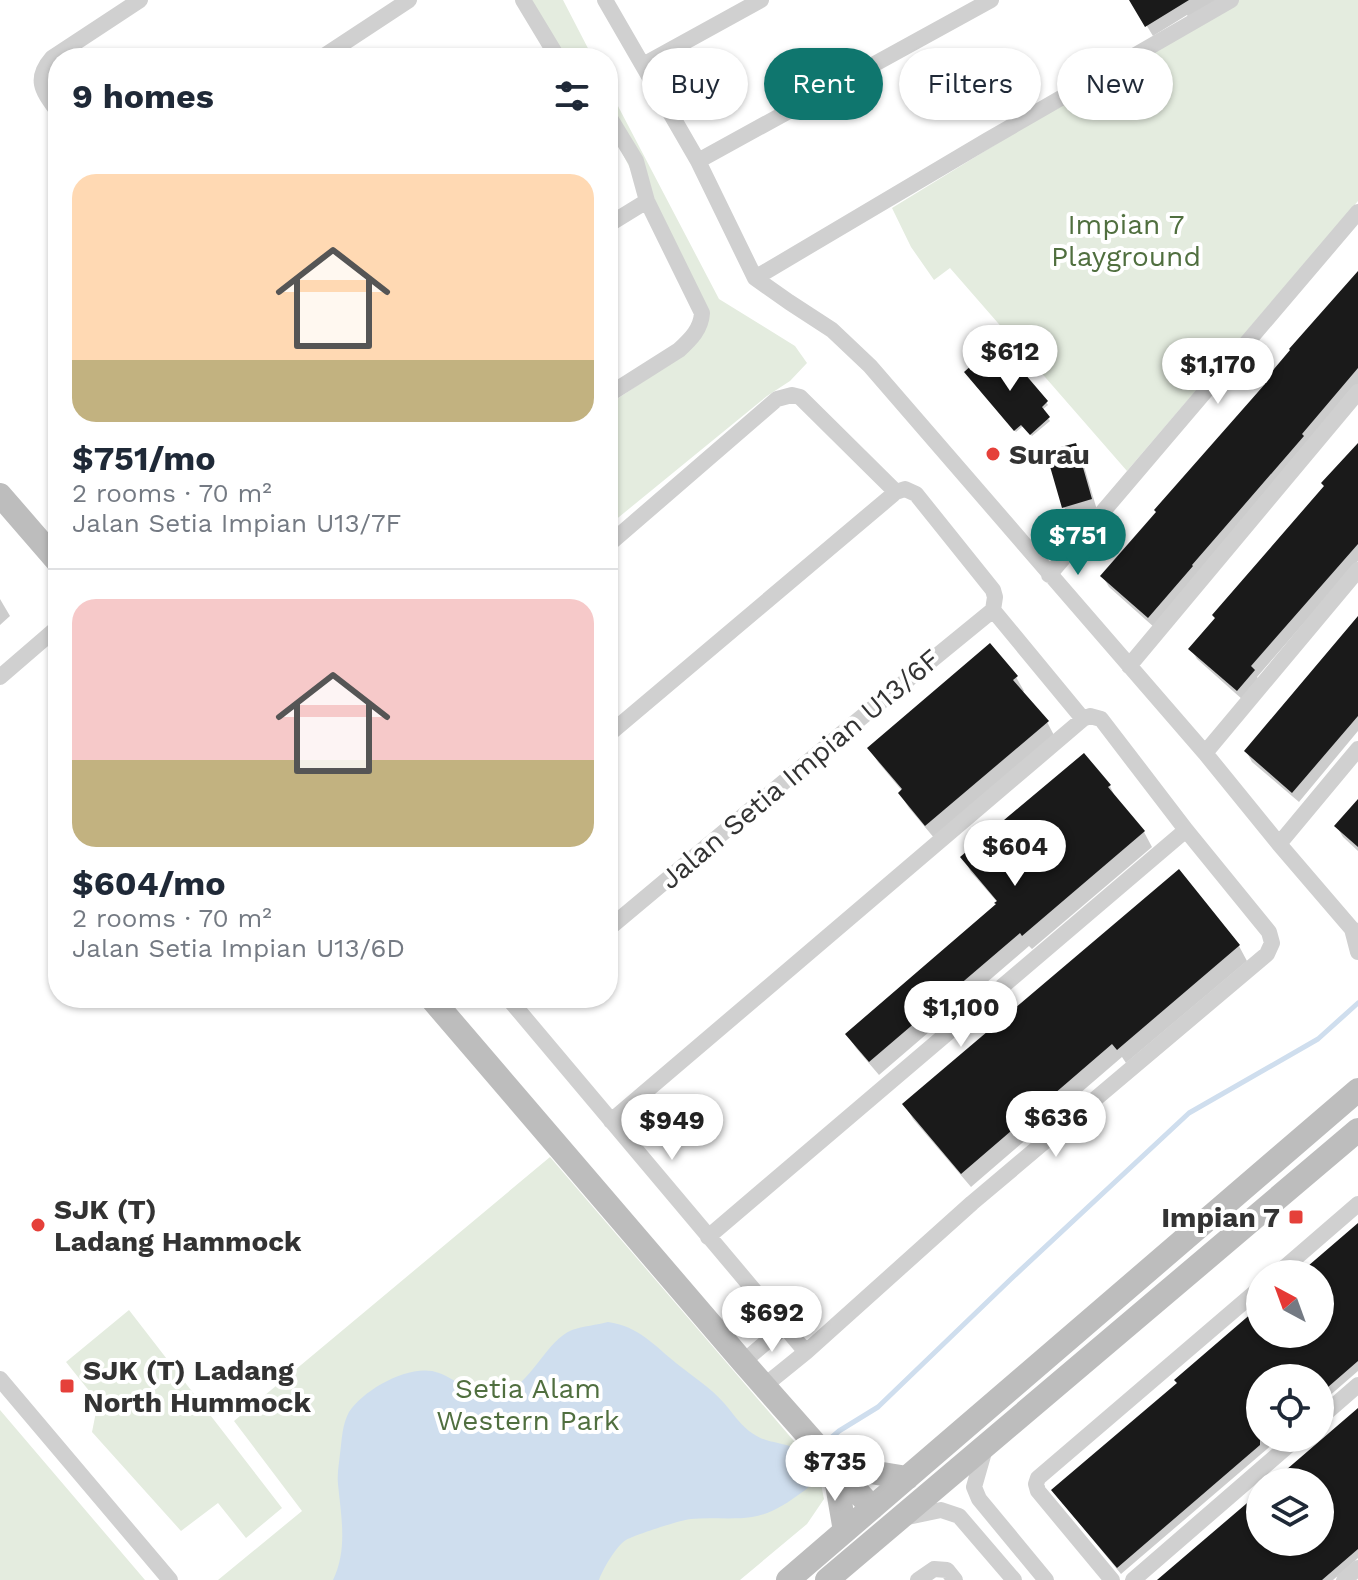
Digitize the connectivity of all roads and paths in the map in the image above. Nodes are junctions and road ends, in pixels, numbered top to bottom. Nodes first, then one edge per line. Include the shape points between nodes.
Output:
1 (140, 0) edge
2 (409, 0) edge
3 (523, 0) edge
4 (605, 0) edge
5 (761, 0) edge
6 (991, 0) edge
7 (1231, 0) edge
8 (67, 48) edge
9 (336, 48) edge
10 (552, 48) edge
11 (674, 48) edge
12 (48, 63) edge
13 (642, 63) edge
14 (48, 98) edge
15 (675, 120) edge
16 (618, 131) edge
17 (698, 161) junction
18 (647, 201) junction
19 (1358, 212) edge
20 (618, 219) edge
21 (755, 278) junction
22 (618, 389) edge
23 (1358, 392) edge
24 (896, 492) junction
25 (0, 495) edge
26 (618, 536) edge
27 (48, 550) edge
28 (1358, 570) edge
29 (1049, 575) junction
30 (993, 610) junction
31 (48, 636) edge
32 (1129, 666) junction
33 (0, 677) edge
34 (1083, 719) junction
35 (618, 727) edge
36 (1358, 749) edge
37 (1205, 753) junction
38 (1186, 830) junction
39 (1279, 844) junction
40 (618, 921) edge
41 (1356, 927) edge
42 (1358, 952) edge
43 (440, 1008) edge
44 (522, 1008) edge
45 (1358, 1087) edge
46 (611, 1121) junction
47 (1358, 1130) edge
48 (1358, 1204) edge
49 (708, 1237) junction
50 (1293, 1260) edge
51 (1246, 1300) edge
52 (784, 1327) junction
53 (806, 1352) junction
54 (743, 1362) junction
55 (0, 1379) edge
56 (1358, 1385) edge
57 (764, 1386) junction
58 (1334, 1406) edge
59 (986, 1444) junction
60 (1281, 1452) edge
61 (832, 1463) junction
62 (907, 1478) junction
63 (928, 1494) junction
64 (872, 1508) junction
65 (899, 1519) junction
66 (845, 1531) junction
67 (1358, 1568) edge
68 (1045, 1579) edge
69 (170, 1580) edge
70 (788, 1580) edge
71 (827, 1580) edge
72 (918, 1580) edge
73 (955, 1580) edge
74 (1014, 1580) edge
75 (1112, 1580) edge
76 (1133, 1580) edge
77 (1344, 1580) edge

1 - 8 street
2 - 9 street
3 - 10 street
4 - 13 street
5 - 11 street
6 - 17 street
7 - 21 street
12 - 14 street via 41,84
15 - 17 street
16 - 18 street via 636,161
17 - 21 street
18 - 20 street
18 - 22 street via 702,313 701,323 679,350
19 - 29 street
21 - 29 street via 832,330 870,366
23 - 32 street
24 - 26 street via 792,395 777,399
24 - 30 street via 916,494 957,543 993,590
24 - 35 street
25 - 27 street
28 - 37 street
29 - 32 street
30 - 34 street
30 - 40 street, Jalan Setia Impian U13/6F
31 - 33 street
32 - 37 street
34 - 38 street via 1101,719
34 - 46 street
36 - 39 street
37 - 39 street
38 - 49 street
38 - 53 street via 1269,932 1267,954 972,1203
39 - 41 street
41 - 42 street
43 - 54 street
44 - 46 street
45 - 62 street
46 - 49 street
47 - 59 street
48 - 50 street
49 - 52 street
51 - 75 street via 1038,1478 1038,1491
52 - 53 street
52 - 54 street
53 - 57 street
54 - 57 street
55 - 69 street
56 - 58 street
57 - 61 street
59 - 63 street
59 - 68 street via 974,1487 979,1499
60 - 76 street
61 - 62 street
61 - 64 street
61 - 66 street
62 - 64 street
63 - 64 street
63 - 65 street
64 - 66 street
65 - 71 street
65 - 74 street via 941,1510 959,1516
66 - 70 street
67 - 77 street
72 - 73 street via 934,1569 947,1570

